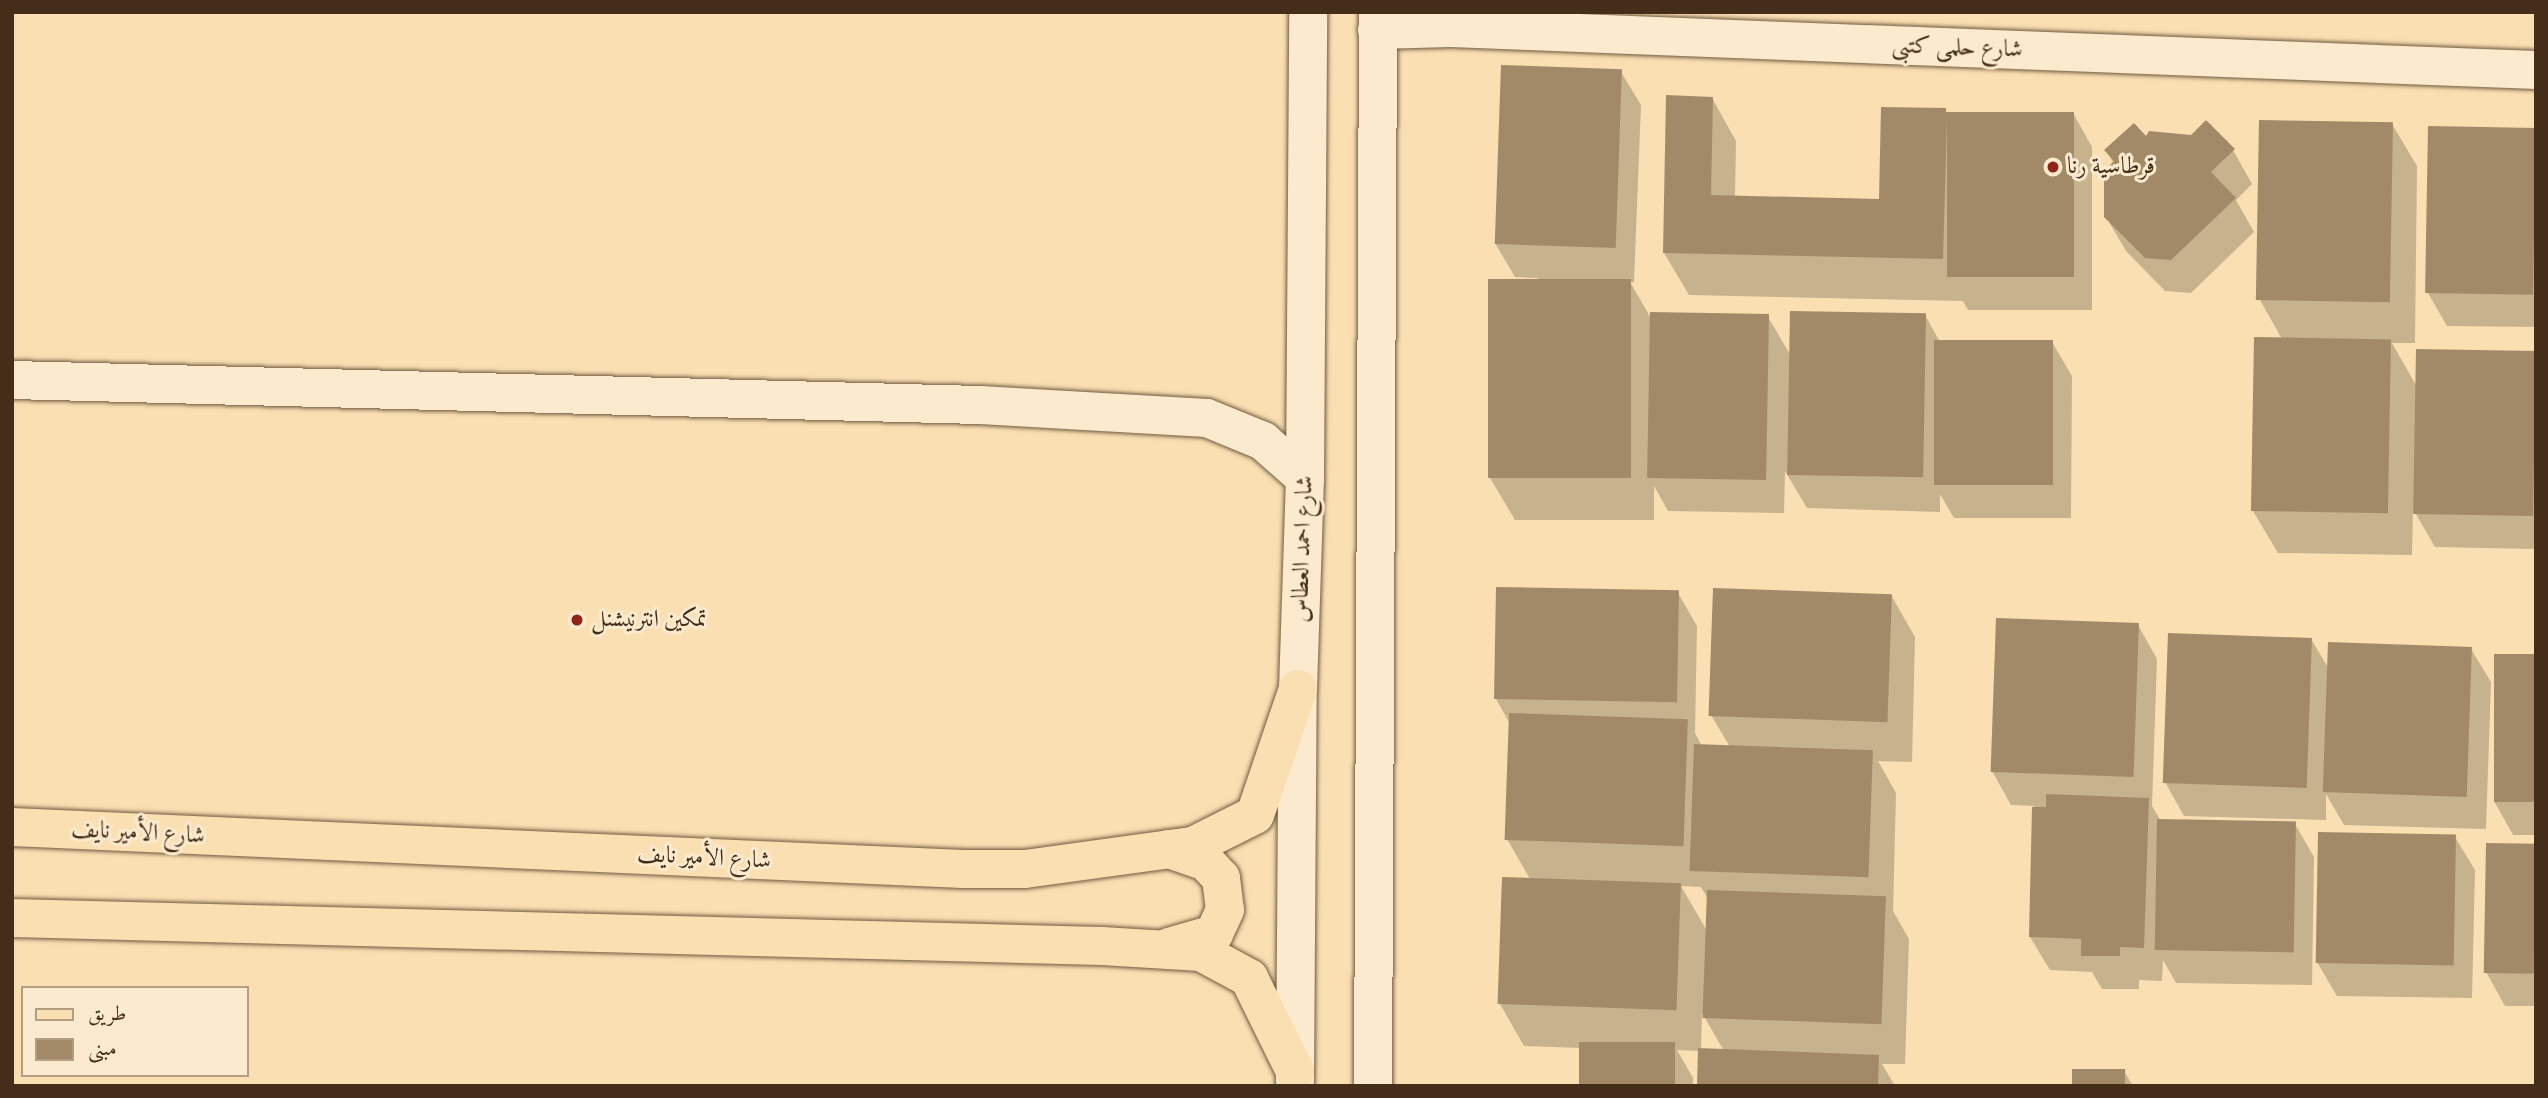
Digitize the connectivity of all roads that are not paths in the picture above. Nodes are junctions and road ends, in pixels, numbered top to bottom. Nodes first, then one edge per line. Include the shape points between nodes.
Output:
1 (1308, 12) edge
2 (1378, 21) edge
3 (1509, 22) edge
4 (2536, 71) edge
5 (12, 380) edge
6 (1305, 478) junction
7 (1298, 689) junction
8 (12, 827) edge
9 (1169, 849) junction
10 (12, 918) edge
11 (1161, 950) junction
12 (1295, 1078) edge
13 (1373, 1086) edge

1 - 6 street, شارع احمد العطاس
2 - 3 street, شارع حلمى كتبى
2 - 13 street
3 - 4 street, شارع حلمى كتبى
5 - 6 street via 979,405 1207,418 1263,441
6 - 7 street, شارع احمد العطاس
7 - 9 main road, شارع الأمير نايف via 1255,815 1192,846
7 - 12 street, شارع احمد العطاس
8 - 9 main road, شارع الأمير نايف via 963,869 1026,869
9 - 11 main road via 1206,862 1221,878 1225,910 1214,934
10 - 11 main road
11 - 12 main road via 1201,952 1249,978

